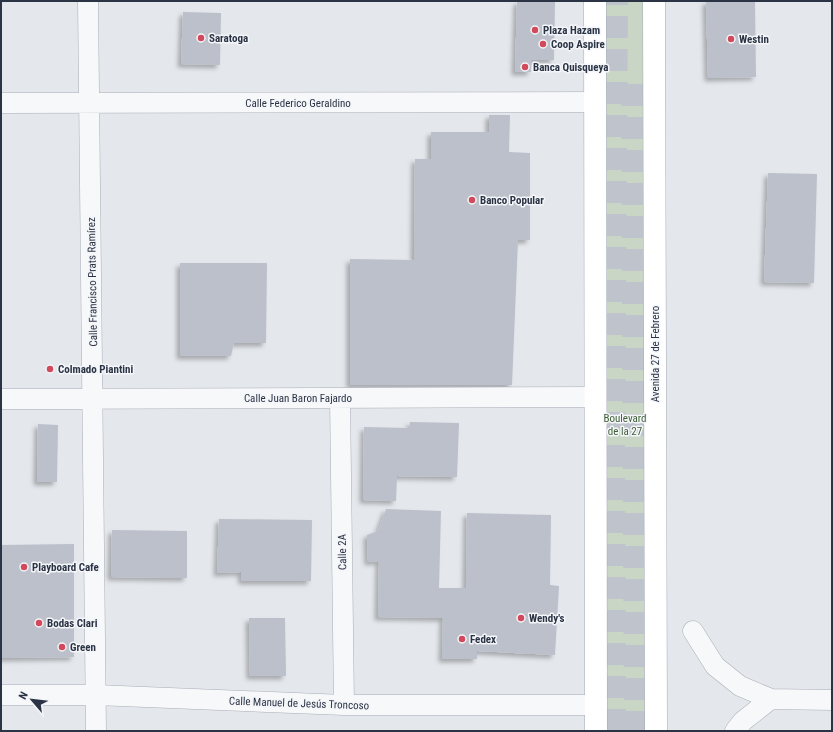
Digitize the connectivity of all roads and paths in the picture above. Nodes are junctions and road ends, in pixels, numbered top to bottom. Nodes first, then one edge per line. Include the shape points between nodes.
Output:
1 (88, 1) edge
2 (595, 1) edge
3 (654, 1) edge
4 (595, 102) junction
5 (1, 103) edge
6 (90, 103) junction
7 (596, 397) junction
8 (340, 398) junction
9 (1, 399) edge
10 (93, 399) junction
11 (693, 631) dead end
12 (1, 695) edge
13 (96, 695) junction
14 (771, 699) junction
15 (832, 700) edge
16 (344, 705) junction
17 (596, 705) junction
18 (96, 731) edge
19 (596, 731) edge
20 (656, 731) edge
21 (735, 731) edge

1 - 6 street, Calle Francisco Prats Ramírez
2 - 4 main road
3 - 20 main road, Avenida 27 de Febrero
4 - 6 street, Calle Federico Geraldino
4 - 7 main road
5 - 6 street, Calle Federico Geraldino
6 - 10 street, Calle Francisco Prats Ramírez
7 - 8 street, Calle Juan Baron Fajardo
7 - 17 main road
8 - 10 street, Calle Juan Baron Fajardo
8 - 16 street, Calle 2A
9 - 10 street, Calle Juan Baron Fajardo
10 - 13 street, Calle Francisco Prats Ramírez
11 - 14 street via 715,666 740,686
12 - 13 street, Calle Manuel de Jesús Troncoso
13 - 16 street, Calle Manuel de Jesús Troncoso
13 - 18 street, Calle Francisco Prats Ramírez
14 - 15 street
14 - 21 street
16 - 17 street, Calle Manuel de Jesús Troncoso
17 - 19 main road

